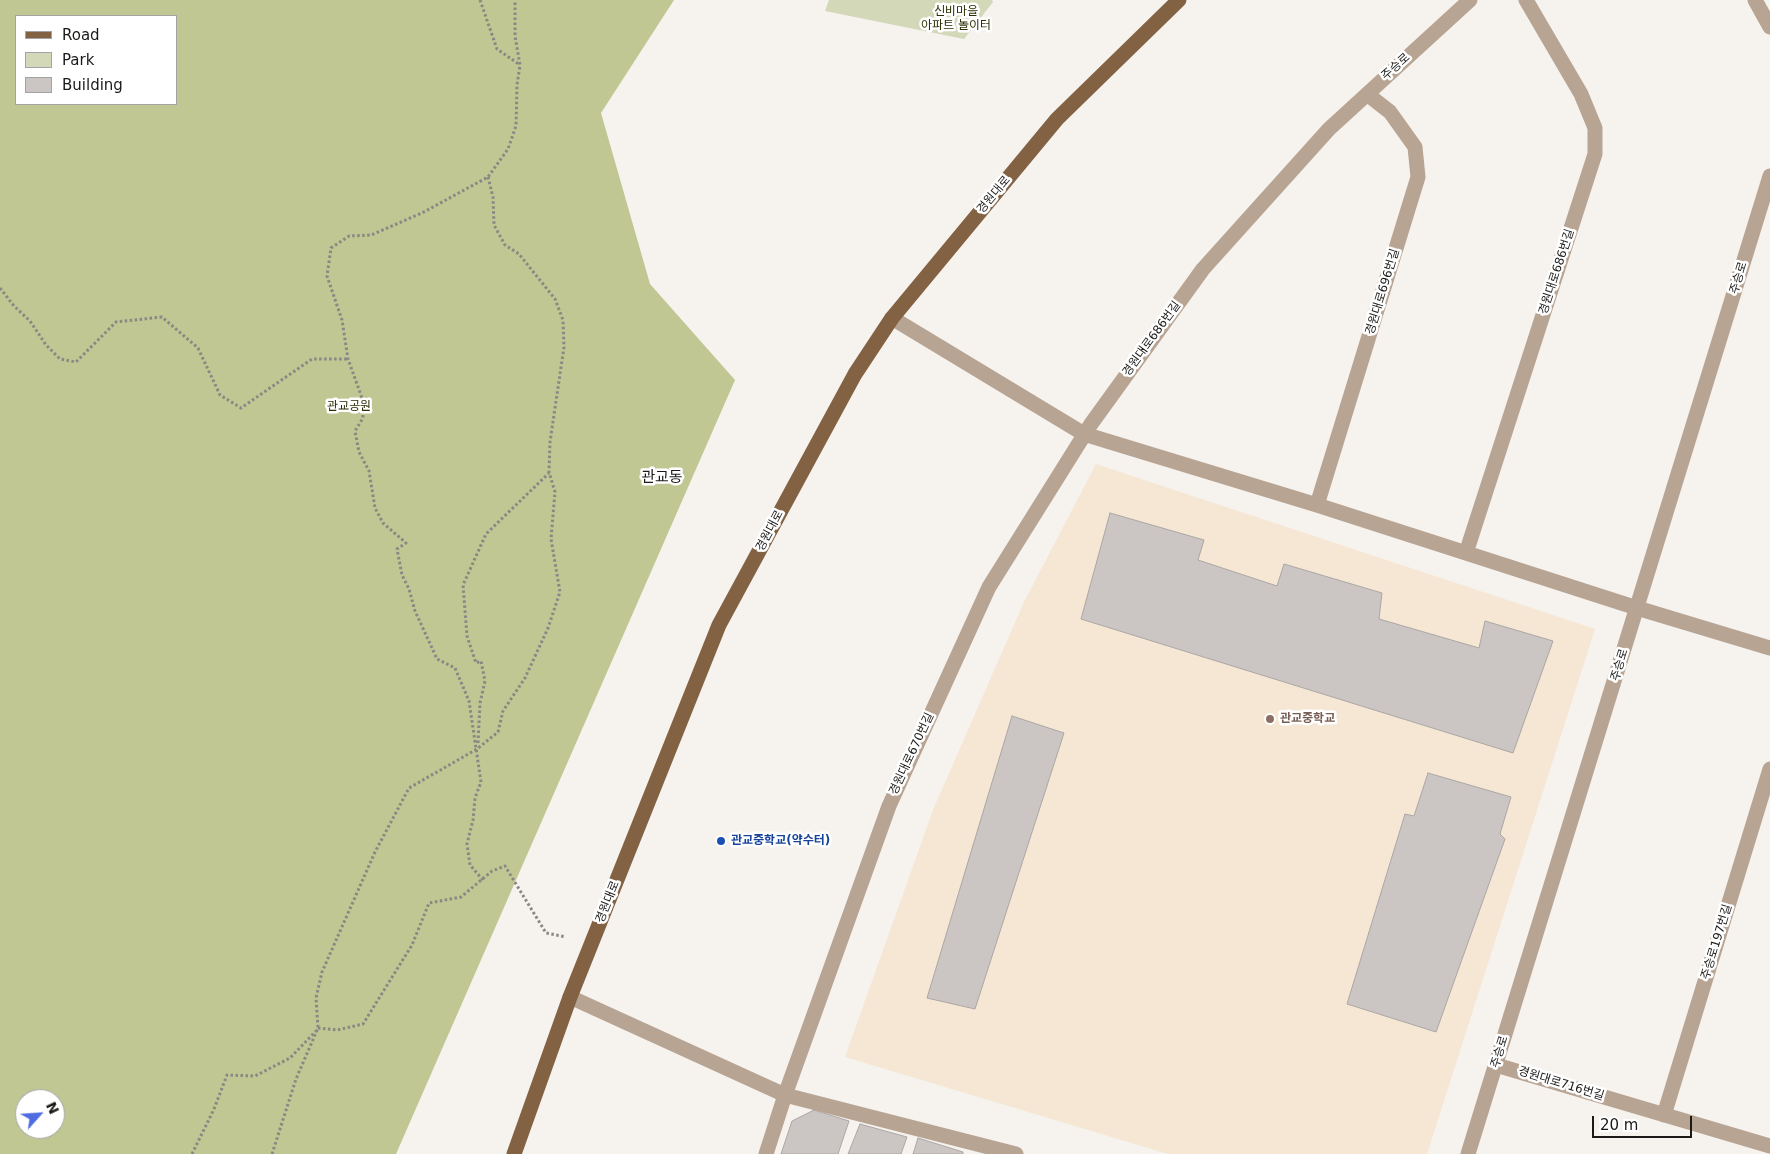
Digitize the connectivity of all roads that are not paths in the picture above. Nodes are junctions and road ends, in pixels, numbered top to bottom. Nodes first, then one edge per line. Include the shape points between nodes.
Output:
1 (1179, 0) edge
2 (1470, 0) edge
3 (1526, 0) edge
4 (1756, 0) edge
5 (1770, 27) edge
6 (1367, 94) junction
7 (1770, 176) edge
8 (892, 318) junction
9 (1084, 434) junction
10 (1317, 505) junction
11 (1466, 553) junction
12 (1637, 608) junction
13 (1770, 648) edge
14 (1770, 769) edge
15 (570, 997) junction
16 (1496, 1065) junction
17 (785, 1095) junction
18 (1664, 1115) junction
19 (1770, 1146) edge
20 (514, 1154) edge
21 (766, 1154) edge
22 (1016, 1154) edge
23 (1468, 1154) edge

1 - 8 main road, 경원대로 via 1058,119
2 - 6 street, 주승로
3 - 11 street, 경원대로686번길 via 1581,94 1595,128 1595,154
4 - 5 street
6 - 9 street, 경원대로686번길 via 1329,129 1203,269
6 - 10 street, 경원대로696번길 via 1390,112 1415,147 1418,177
7 - 12 street, 주승로
8 - 9 street
8 - 15 main road, 경원대로 via 855,374 719,625
9 - 10 street
9 - 17 street, 경원대로670번길 via 989,587 888,806
10 - 11 street
11 - 12 street
12 - 13 street
12 - 16 street, 주승로
14 - 18 street, 주승로197번길
15 - 17 street
15 - 20 main road, 경원대로
16 - 18 street, 경원대로716번길
16 - 23 street, 주승로
17 - 21 street, 경원대로670번길
17 - 22 street
18 - 19 street, 경원대로716번길

